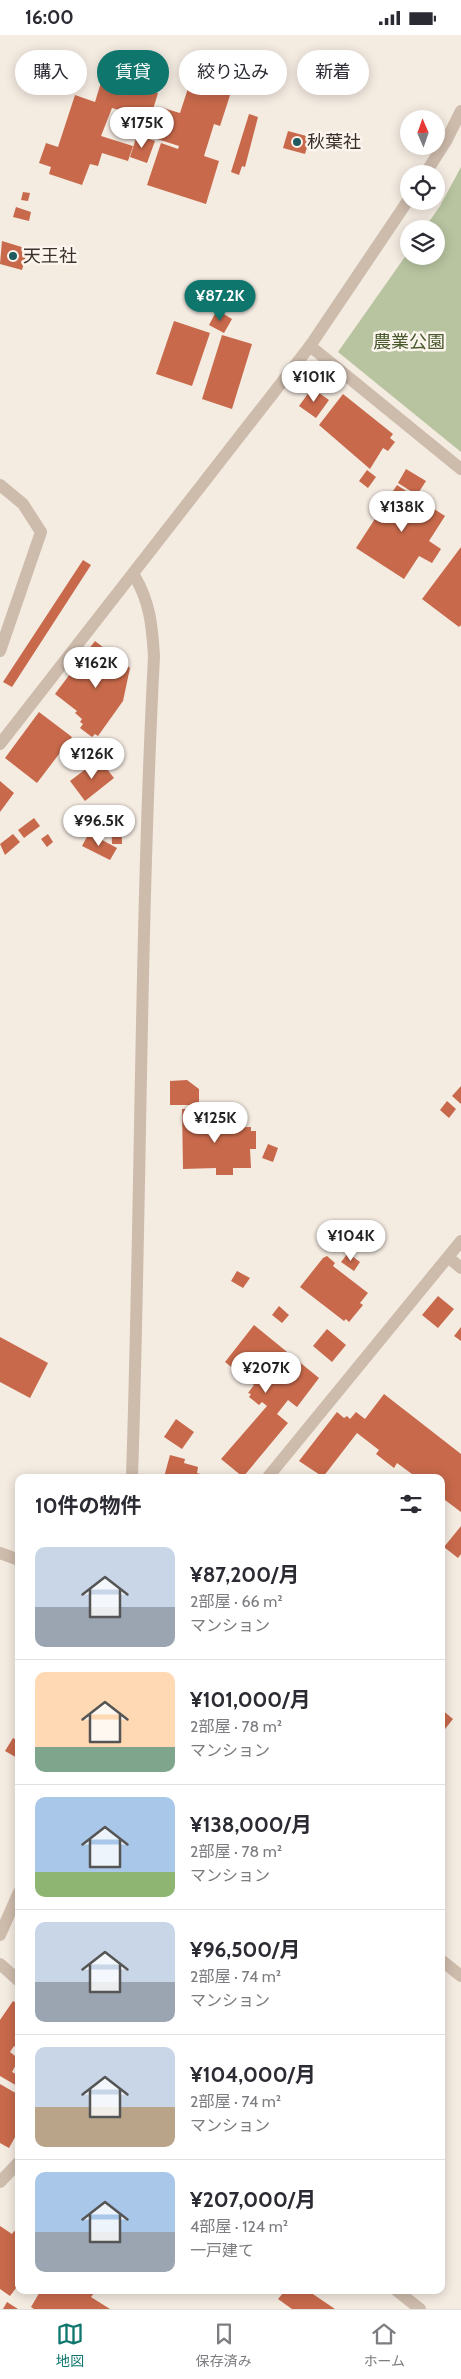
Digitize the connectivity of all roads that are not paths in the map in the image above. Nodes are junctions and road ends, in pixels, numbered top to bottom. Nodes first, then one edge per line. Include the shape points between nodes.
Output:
1 (461, 111) edge
2 (431, 165) edge
3 (402, 210) edge
4 (310, 346) junction
5 (461, 469) edge
6 (0, 485) edge
7 (134, 575) junction
8 (0, 651) edge
9 (0, 744) edge
10 (461, 1241) edge
11 (448, 1257) junction
12 (461, 1268) edge
13 (132, 1474) edge
14 (270, 1474) edge
15 (0, 1553) edge
16 (15, 1559) edge
17 (15, 1901) edge
18 (0, 1935) edge
19 (445, 1963) edge
20 (0, 1964) edge
21 (461, 1976) edge
22 (15, 1977) edge
23 (15, 2166) edge
24 (0, 2182) edge
25 (401, 2294) edge
26 (420, 2309) edge

1 - 2 street
3 - 4 street
4 - 5 street
4 - 7 street
6 - 8 street via 23,504 41,532
7 - 9 street
7 - 13 street via 145,593 154,656 143,905
10 - 11 street
11 - 12 street
11 - 14 street
15 - 16 street
17 - 18 street
19 - 21 street
20 - 22 street
23 - 24 street
25 - 26 street

